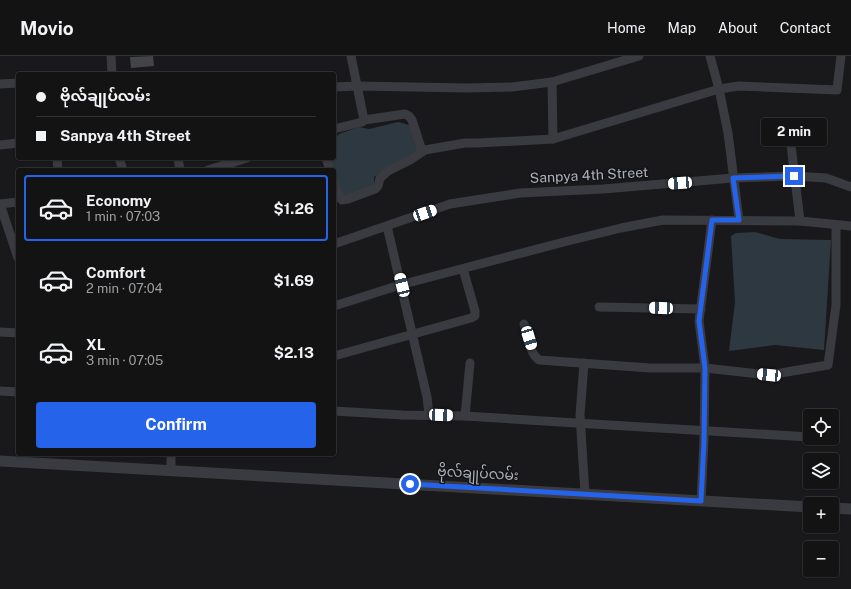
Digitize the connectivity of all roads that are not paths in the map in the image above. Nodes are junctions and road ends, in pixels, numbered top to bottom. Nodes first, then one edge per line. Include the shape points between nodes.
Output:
1 (111, 56) edge
2 (351, 56) edge
3 (639, 56) edge
4 (710, 56) edge
5 (841, 56) edge
6 (112, 72) edge
7 (552, 82) junction
8 (16, 83) edge
9 (0, 84) edge
10 (357, 86) junction
11 (336, 87) edge
12 (719, 89) junction
13 (364, 120) junction
14 (336, 128) edge
15 (553, 139) junction
16 (16, 144) edge
17 (0, 145) edge
18 (791, 145) dead end
19 (422, 151) junction
20 (237, 166) edge
21 (222, 168) edge
22 (794, 176) junction
23 (733, 178) junction
24 (851, 187) edge
25 (336, 189) edge
26 (16, 202) edge
27 (0, 204) edge
28 (712, 220) junction
29 (739, 220) junction
30 (800, 221) junction
31 (387, 226) junction
32 (836, 226) junction
33 (851, 226) edge
34 (336, 243) edge
35 (16, 252) edge
36 (463, 269) junction
37 (402, 285) junction
38 (336, 305) edge
39 (599, 307) dead end
40 (701, 309) junction
41 (524, 324) dead end
42 (0, 332) edge
43 (16, 333) edge
44 (413, 334) junction
45 (336, 355) edge
46 (470, 363) dead end
47 (584, 363) junction
48 (705, 368) junction
49 (0, 391) edge
50 (16, 392) edge
51 (336, 411) edge
52 (429, 415) junction
53 (465, 416) junction
54 (580, 422) junction
55 (704, 432) junction
56 (803, 437) edge
57 (171, 456) edge
58 (0, 461) edge
59 (171, 471) junction
60 (585, 494) junction
61 (701, 501) junction
62 (803, 507) edge
63 (839, 509) edge
64 (851, 510) edge

1 - 6 street
2 - 10 street
3 - 7 street
4 - 12 street
5 - 12 street via 837,90 739,86
7 - 10 street via 512,87 467,88
7 - 15 street
8 - 9 street
10 - 11 street
10 - 13 street
12 - 15 street
12 - 23 street via 728,133
13 - 14 street
13 - 19 street via 402,114 409,116
15 - 19 street via 465,143
16 - 17 street
18 - 22 street
19 - 25 street via 388,171 380,178 375,189 342,200
20 - 21 street
22 - 23 street, Sanpya 4th Street
22 - 24 street, Sanpya 4th Street via 826,178
22 - 30 street
23 - 29 street
23 - 31 street, Sanpya 4th Street via 520,193 450,204
26 - 27 street
27 - 35 street
28 - 29 street
28 - 36 street via 663,220 621,228
28 - 40 street
29 - 30 street
30 - 32 street
31 - 34 street, Sanpya 4th Street
31 - 37 street
32 - 33 street
32 - 48 street via 836,305 828,366 769,375
36 - 37 street
36 - 44 street via 475,316
37 - 38 street
37 - 44 street
39 - 40 street
40 - 48 street via 699,321
41 - 47 street via 535,357 539,360
42 - 43 street
44 - 45 street
44 - 52 street
46 - 53 street
47 - 48 street via 650,368
47 - 54 street
48 - 55 street
49 - 50 street
51 - 52 street
52 - 53 street
53 - 54 street
54 - 55 street
54 - 60 street
55 - 56 street
55 - 61 street
57 - 59 street
58 - 59 street, ဗိုလ်ချုပ်လမ်း
59 - 60 street, ဗိုလ်ချုပ်လမ်း
60 - 61 street, ဗိုလ်ချုပ်လမ်း
61 - 62 street, ဗိုလ်ချုပ်လမ်း
63 - 64 street

